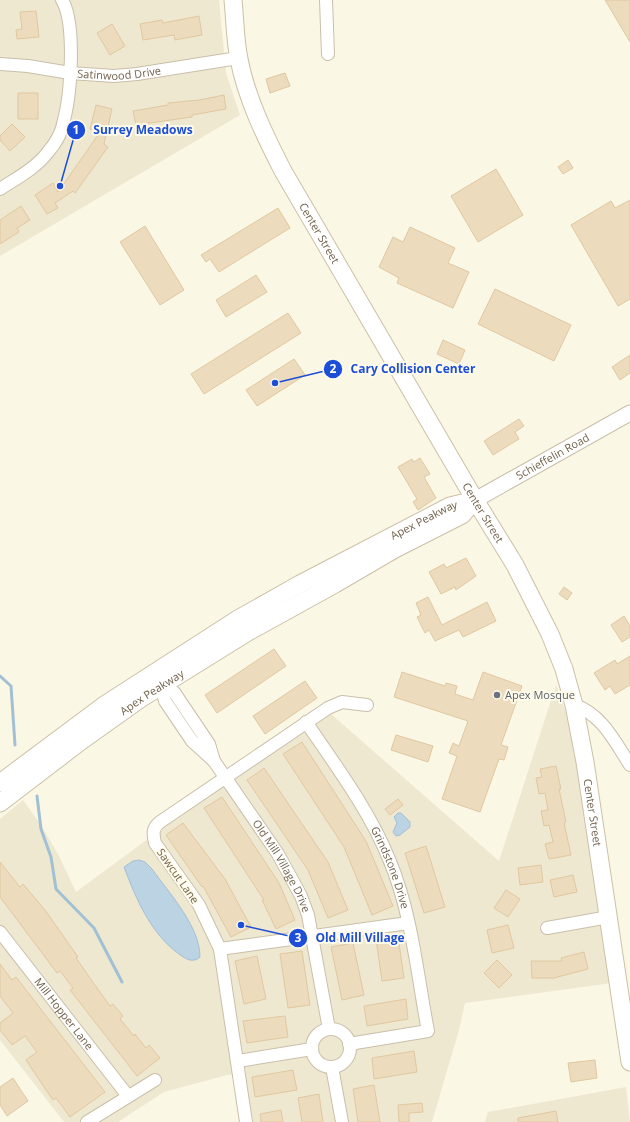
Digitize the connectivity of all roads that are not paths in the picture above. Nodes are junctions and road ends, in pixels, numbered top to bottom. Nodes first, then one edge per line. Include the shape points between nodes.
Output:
1 (62, 0) edge
2 (233, 0) edge
3 (326, 0) edge
4 (328, 54) dead end
5 (238, 58) junction
6 (0, 64) edge
7 (70, 73) junction
8 (0, 189) edge
9 (630, 413) edge
10 (475, 500) junction
11 (158, 679) junction
12 (367, 705) dead end
13 (574, 705) junction
14 (306, 722) junction
15 (630, 765) edge
16 (225, 778) junction
17 (0, 783) edge
18 (0, 803) edge
19 (609, 917) junction
20 (408, 922) junction
21 (547, 928) dead end
22 (0, 932) edge
23 (313, 936) junction
24 (220, 950) junction
25 (626, 997) edge
26 (329, 1029) junction
27 (349, 1044) junction
28 (312, 1049) junction
29 (238, 1061) junction
30 (630, 1062) edge
31 (332, 1067) junction
32 (155, 1080) dead end
33 (128, 1096) junction
34 (87, 1122) edge
35 (246, 1122) edge
36 (342, 1122) edge

1 - 7 street via 70,18
2 - 5 main road, Center Street
3 - 4 street
5 - 7 street, Satinwood Drive via 137,74 114,76
5 - 10 main road, Center Street via 260,122 282,171
6 - 7 street, Satinwood Drive
7 - 8 street via 66,111 57,139 39,162
9 - 10 street, Schieffelin Road
10 - 11 main road, Apex Peakway via 450,506 314,576 238,619
10 - 13 main road, Center Street via 515,565 550,634 564,669
11 - 16 street, Old Mill Village Drive via 174,692 209,744 214,761
11 - 17 main road, Apex Peakway via 80,722
11 - 18 main road, Apex Peakway
12 - 14 street, Sawcut Lane via 342,702
13 - 15 street via 596,716
13 - 19 main road, Center Street
14 - 16 street, Sawcut Lane
14 - 20 street, Grindstone Drive via 360,802 380,838 390,860
16 - 23 street, Old Mill Village Drive via 292,877 308,915
16 - 24 street, Sawcut Lane via 156,825 153,832 155,843 206,918
19 - 21 street
19 - 25 main road, Center Street
20 - 23 street
20 - 27 street, Grindstone Drive via 428,1031
22 - 33 street, Mill Hopper Lane
23 - 24 street
23 - 26 street, Old Mill Village Drive
24 - 29 street, Sawcut Lane
25 - 30 main road, Center Street
26 - 27 street via 344,1034
26 - 28 street via 318,1034
27 - 31 street via 346,1060
28 - 29 street
28 - 31 street via 316,1060
29 - 35 street, Sawcut Lane
31 - 36 street
32 - 33 street
33 - 34 street

